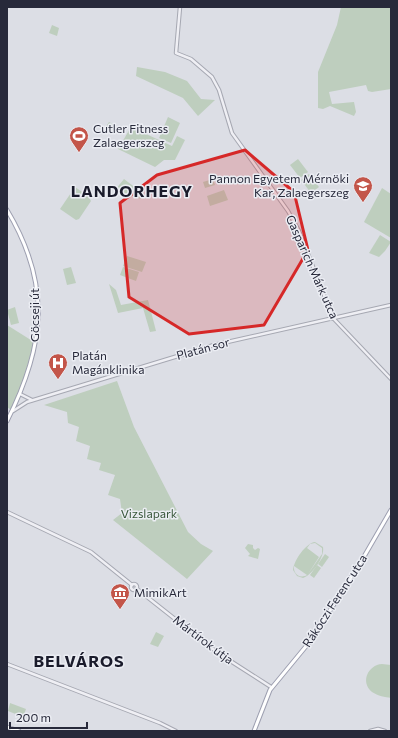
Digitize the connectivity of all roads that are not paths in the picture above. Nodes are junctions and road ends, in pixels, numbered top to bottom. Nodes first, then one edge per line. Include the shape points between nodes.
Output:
1 (180, 7) edge
2 (7, 210) edge
3 (391, 305) edge
4 (333, 318) junction
5 (391, 379) edge
6 (20, 394) junction
7 (34, 400) junction
8 (12, 411) junction
9 (7, 421) edge
10 (391, 510) edge
11 (7, 512) edge
12 (7, 664) edge
13 (271, 687) junction
14 (7, 727) edge
15 (19, 731) edge
16 (176, 731) edge
17 (254, 731) edge
18 (370, 731) edge
19 (385, 731) edge

1 - 4 street, Gasparich Márk utca via 176,53 200,65 215,82 232,133 288,211 299,231
2 - 6 main road, Göcseji út via 31,263 37,293 35,347 30,370
3 - 4 street, Platán sor
4 - 5 street, Gasparich Márk utca
4 - 7 street, Platán sor via 214,345
6 - 7 street
6 - 8 main road, Göcseji út
7 - 8 street, Platán sor
8 - 9 main road, Göcseji út
10 - 13 main road, Rákóczi Ferenc utca via 315,634
11 - 13 street, Mártírok útja via 91,552 132,585 136,585 137,589 218,653
12 - 16 street
13 - 17 main road, Rákóczi Ferenc utca
14 - 15 main road
18 - 19 street

